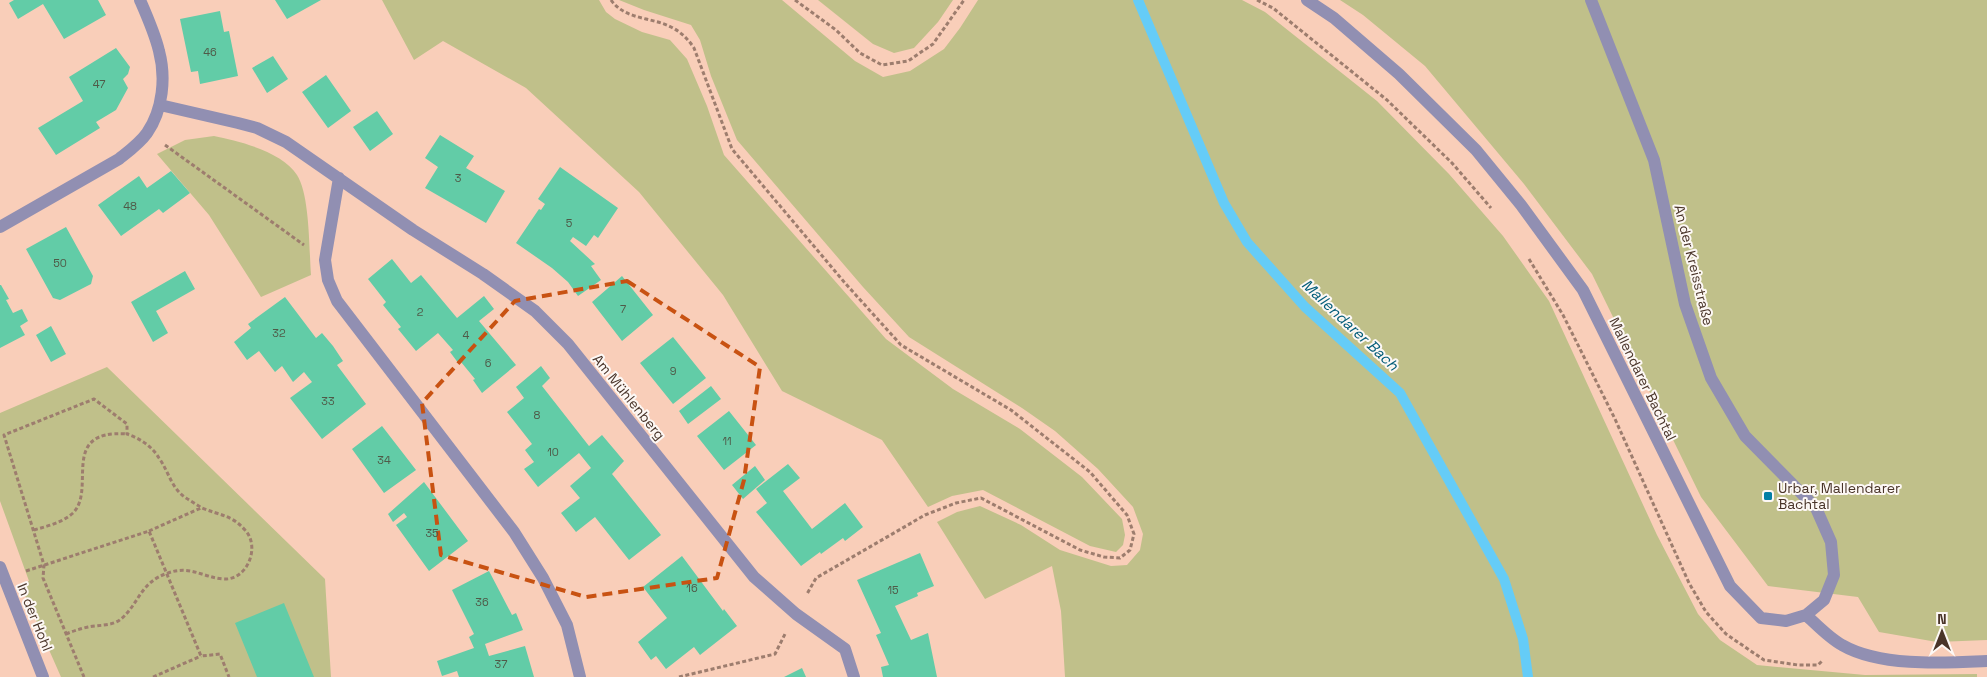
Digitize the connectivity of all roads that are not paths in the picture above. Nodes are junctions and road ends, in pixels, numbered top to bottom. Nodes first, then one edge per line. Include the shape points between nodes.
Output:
1 (140, 0) edge
2 (1307, 0) edge
3 (1591, 0) edge
4 (160, 105) junction
5 (339, 178) junction
6 (0, 227) edge
7 (0, 567) edge
8 (1806, 615) junction
9 (1987, 660) edge
10 (43, 677) edge
11 (580, 677) edge
12 (854, 677) edge

1 - 4 street via 159,51 163,81
2 - 8 street, Mallendarer Bachtal via 1334,18 1399,74 1476,150 1583,290 1730,586 1761,618 1786,621
3 - 8 street, An der Kreisstraße via 1654,160 1685,304 1711,378 1745,436 1816,508 1831,542 1834,575 1824,600
4 - 5 street, Am Mühlenberg via 257,128 286,142
4 - 6 street via 148,132 119,159
5 - 11 street via 325,260 328,280 337,301 514,532 567,624
5 - 12 street, Am Mühlenberg via 535,312 568,344 754,577 796,614 845,649
7 - 10 street, In der Hohl
8 - 9 street via 1840,644 1878,658 1942,663

